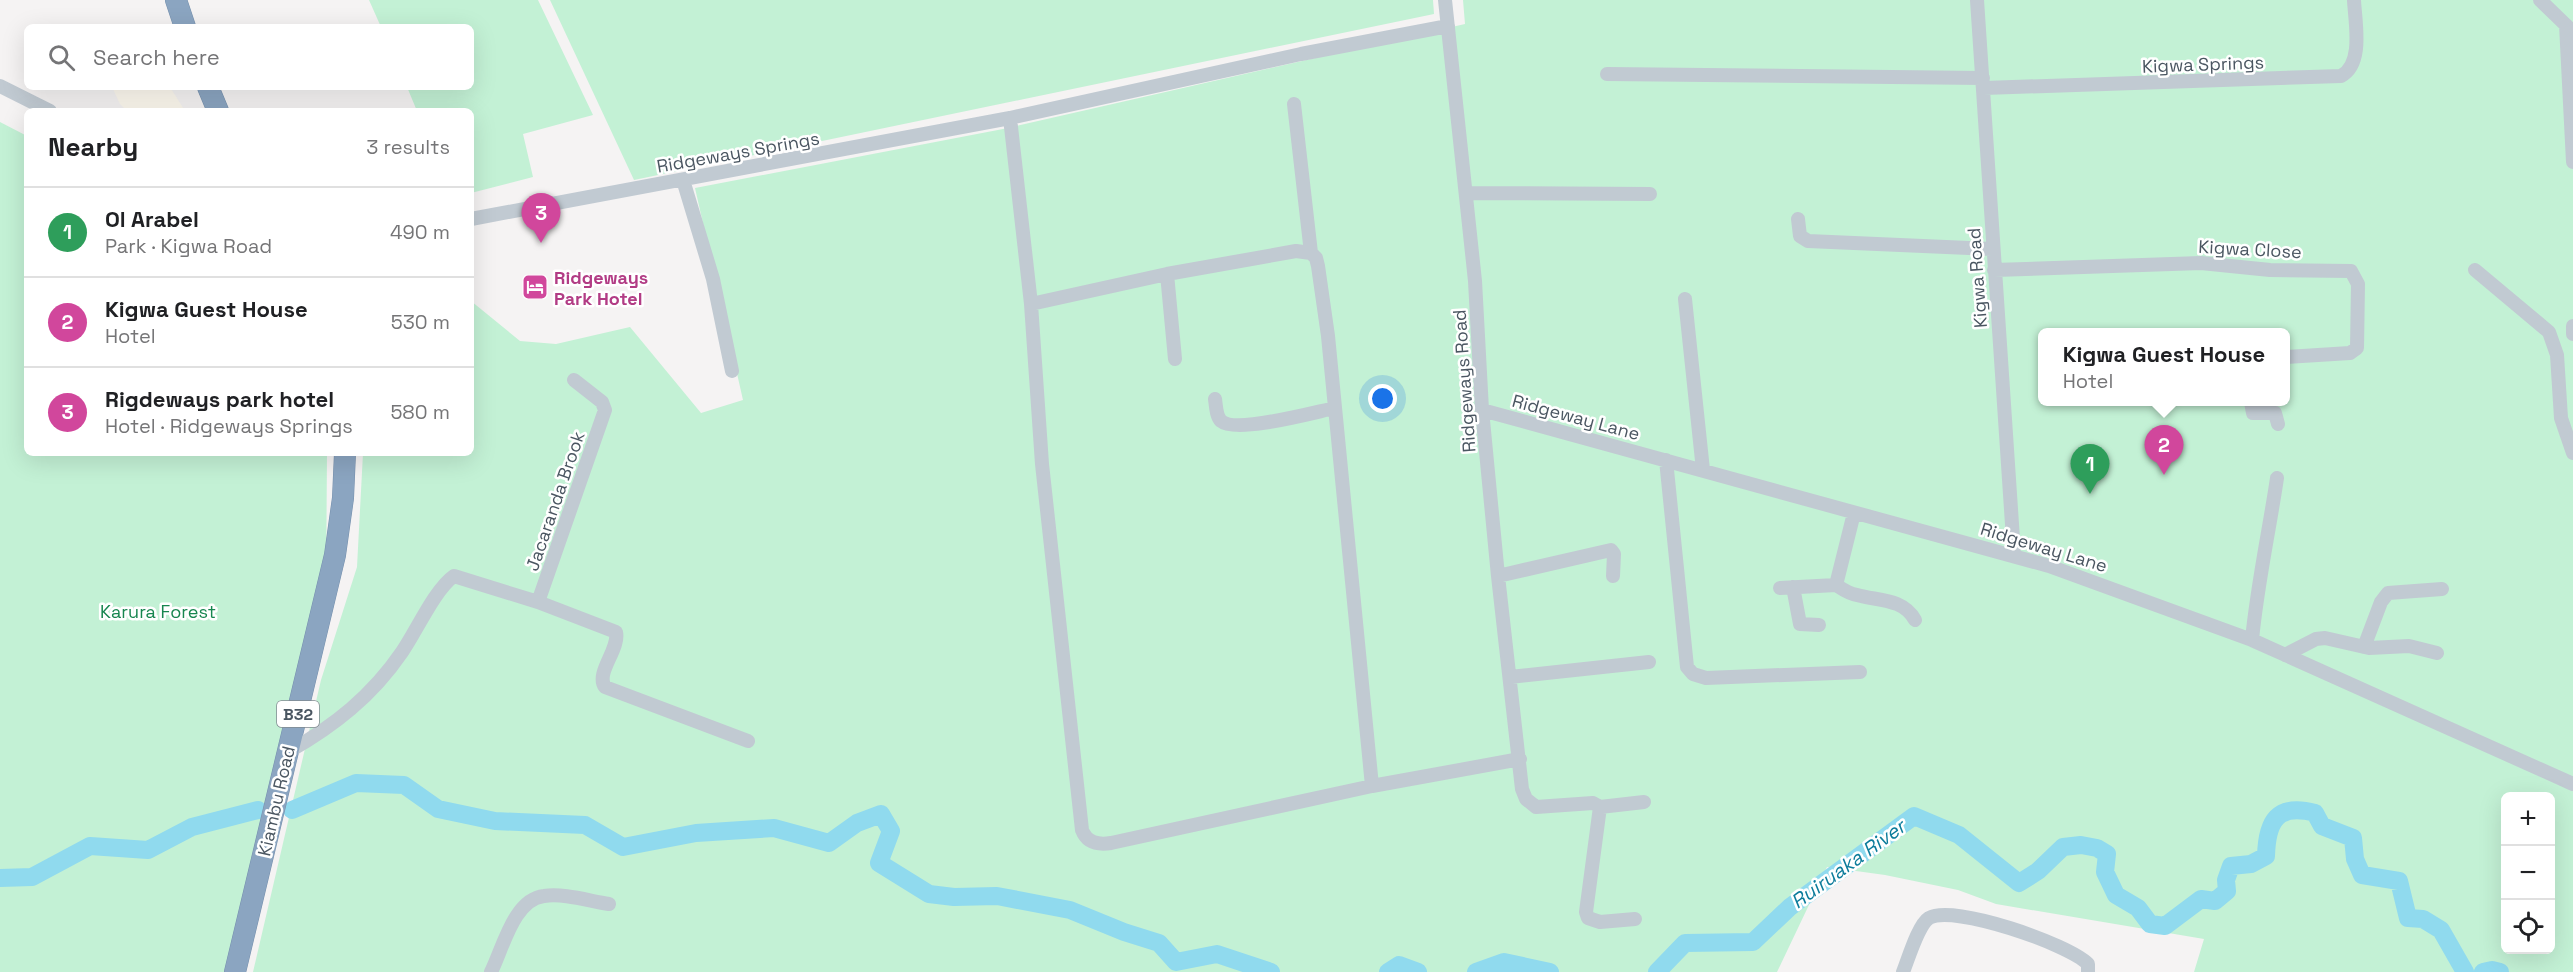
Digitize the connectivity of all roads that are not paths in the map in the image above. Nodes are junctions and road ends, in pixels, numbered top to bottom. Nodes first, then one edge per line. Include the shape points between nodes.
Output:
1 (176, 0) edge
2 (1445, 0) edge
3 (1977, 0) edge
4 (2354, 0) edge
5 (2540, 0) edge
6 (184, 24) edge
7 (1448, 26) junction
8 (2571, 28) edge
9 (1606, 74) dead end
10 (1984, 83) junction
11 (0, 86) edge
12 (209, 90) edge
13 (1294, 104) dead end
14 (44, 108) edge
15 (217, 108) edge
16 (1010, 118) junction
17 (2573, 162) edge
18 (683, 180) junction
19 (1466, 193) junction
20 (1650, 194) dead end
21 (474, 218) edge
22 (1798, 219) dead end
23 (1992, 249) junction
24 (1311, 253) junction
25 (1994, 270) junction
26 (2475, 270) dead end
27 (1167, 274) junction
28 (1685, 299) dead end
29 (1031, 304) junction
30 (2573, 326) edge
31 (2573, 334) edge
32 (2290, 357) edge
33 (1175, 359) dead end
34 (732, 371) dead end
35 (574, 380) dead end
36 (1215, 399) dead end
37 (2252, 406) edge
38 (1335, 408) junction
39 (1482, 410) junction
40 (2278, 424) dead end
41 (2573, 453) edge
42 (345, 456) edge
43 (1666, 460) junction
44 (1702, 470) junction
45 (2277, 478) dead end
46 (1854, 513) junction
47 (2014, 554) junction
48 (1498, 576) junction
49 (1613, 576) dead end
50 (1836, 585) junction
51 (2442, 589) dead end
52 (538, 602) junction
53 (1915, 620) dead end
54 (1819, 625) dead end
55 (2252, 640) junction
56 (2364, 647) junction
57 (2437, 653) dead end
58 (2284, 655) junction
59 (1649, 662) dead end
60 (1860, 672) dead end
61 (1510, 677) junction
62 (748, 741) dead end
63 (288, 752) junction
64 (1520, 759) junction
65 (2573, 784) edge
66 (1372, 786) junction
67 (1644, 802) dead end
68 (1600, 807) junction
69 (609, 904) dead end
70 (1635, 919) dead end
71 (235, 972) edge
72 (492, 972) edge
73 (1903, 972) edge
74 (2088, 972) edge

1 - 6 highway
2 - 7 street, Ridgeways Road
3 - 10 street, Kigwa Road
4 - 10 street, Kigwa Springs via 2355,54 2350,70 2341,76
5 - 8 street
7 - 16 street, Ridgeways Springs
7 - 19 street, Ridgeways Road
8 - 17 street
9 - 10 street
10 - 23 street, Kigwa Road
11 - 14 street
12 - 15 highway
13 - 24 street
16 - 18 street, Ridgeways Springs
16 - 29 street
18 - 21 street, Ridgeways Springs
18 - 34 street via 713,279
19 - 20 street
19 - 39 street, Ridgeways Road
22 - 23 street via 1800,236 1808,241
23 - 25 street, Kigwa Road
24 - 27 street via 1296,251
24 - 38 street via 1318,266
25 - 32 street, Kigwa Close via 2201,263 2260,270 2351,271 2358,284 2357,348 2350,353
25 - 47 street, Kigwa Road
26 - 41 street via 2549,332 2557,355 2561,418
27 - 29 street
27 - 33 street
28 - 44 street
29 - 66 street via 1042,464 1084,835 1093,843 1111,843
30 - 31 street
35 - 52 street, Jacaranda Brook via 602,402 604,411
36 - 38 street via 1218,416 1230,425
37 - 40 street via 2253,413 2274,413
38 - 66 street
39 - 43 street, Ridgeway Lane
39 - 48 street, Ridgeways Road
42 - 63 highway, Kiambu Road / B32 via 344,498 335,555
43 - 44 street, Ridgeway Lane
43 - 60 street via 1687,667 1693,674 1706,678
44 - 46 street, Ridgeway Lane
45 - 55 street
46 - 47 street, Ridgeway Lane
46 - 50 street
47 - 55 street, Ridgeway Lane
48 - 49 street via 1611,550
48 - 61 street, Ridgeways Road
50 - 53 street via 1853,595 1901,605
50 - 54 street via 1787,587 1800,624
51 - 56 street via 2388,593
52 - 62 street via 616,632 617,640 603,678 605,687
52 - 63 street via 454,576 400,654 358,703 325,731
55 - 58 street, Ridgeway Lane
56 - 57 street via 2409,646
56 - 58 street via 2320,638
58 - 65 street, Ridgeway Lane
59 - 61 street
61 - 64 street, Ridgeways Road
63 - 71 highway, Kiambu Road / B32
64 - 66 street
64 - 68 street, Ridgeways Road via 1522,789 1536,807 1593,803
67 - 68 street
68 - 70 street via 1586,912 1588,918 1600,922
69 - 72 street via 546,895 534,898 521,907
73 - 74 street via 1920,930 1928,919 1941,915 1981,921 2042,938 2080,956 2088,964

